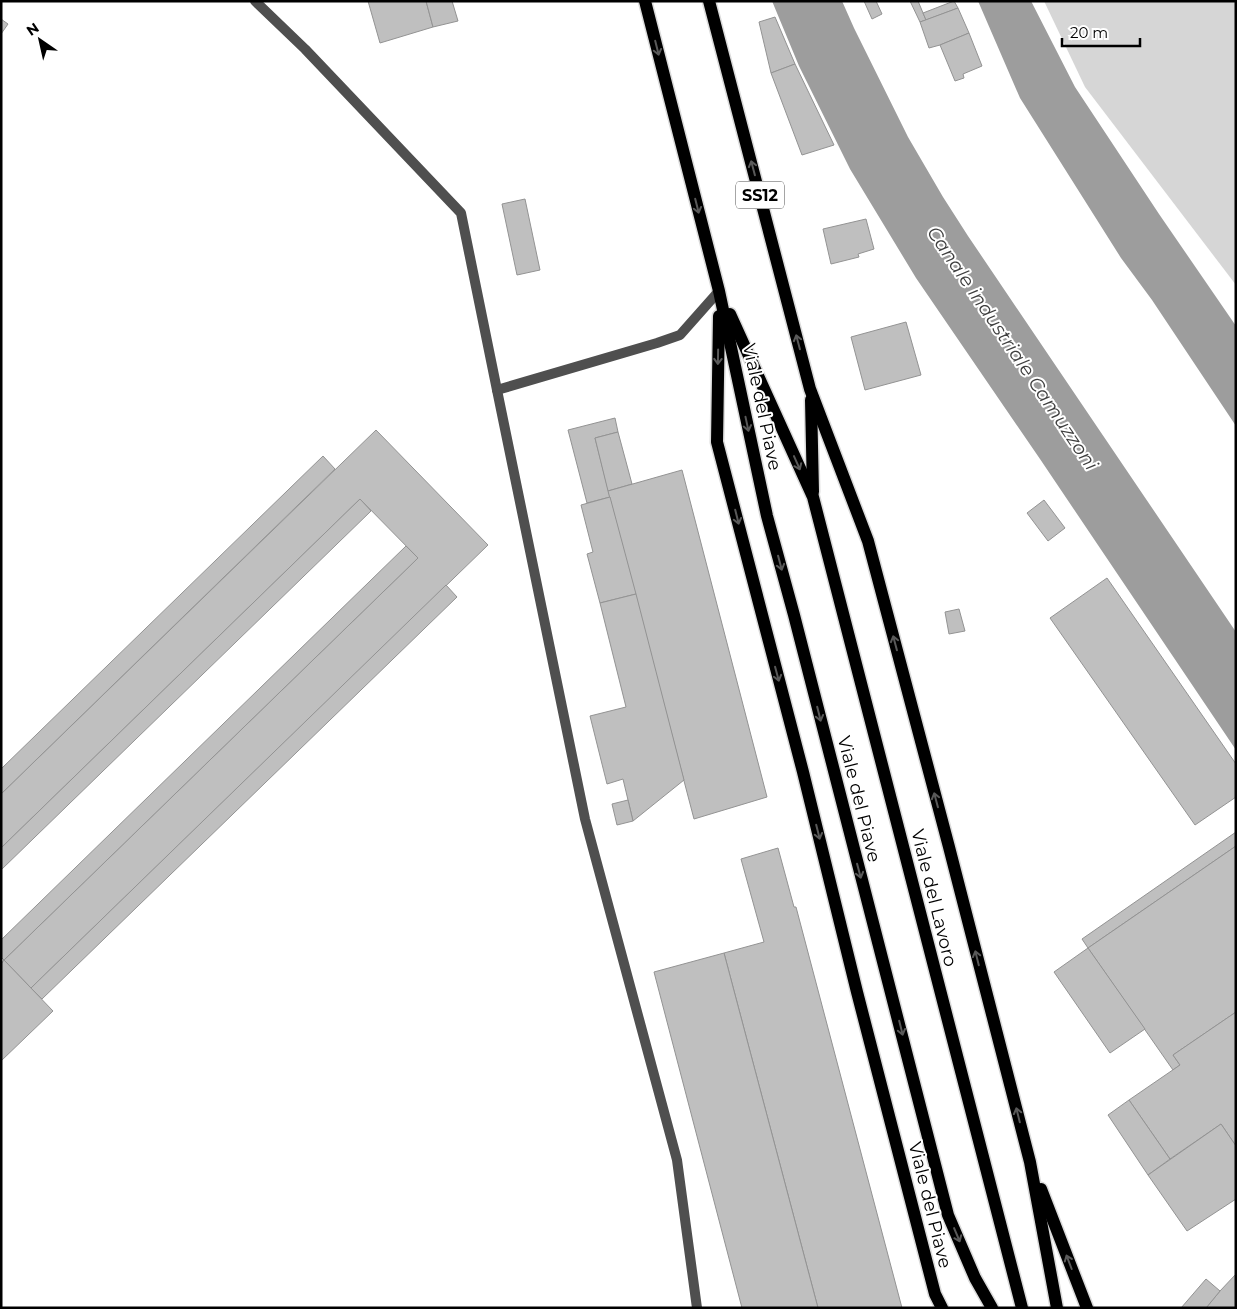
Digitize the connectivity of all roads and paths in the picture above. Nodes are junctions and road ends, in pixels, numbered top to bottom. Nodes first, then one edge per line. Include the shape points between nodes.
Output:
1 (255, 1) edge
2 (645, 1) edge
3 (710, 1) edge
4 (719, 291) junction
5 (810, 389) junction
6 (497, 390) junction
7 (813, 497) junction
8 (1030, 1162) junction
9 (697, 1308) edge
10 (942, 1308) edge
11 (992, 1308) edge
12 (1022, 1308) edge
13 (1057, 1308) edge
14 (1087, 1308) edge

1 - 6 lane via 461,213
2 -> 4 main road, Viale del Piave
5 -> 3 main road, Viale del Piave / SS12
4 - 6 lane via 680,335
4 -> 7 main road, Viale del Piave
4 -> 10 main road, Viale del Piave via 717,442 935,1294
4 -> 11 main road, Viale del Piave via 767,516 948,1215 975,1278
5 - 7 main road, Viale del Piave / SS12
8 -> 5 main road, Viale del Piave via 868,541
6 - 9 lane via 585,819 677,1160
7 - 12 main road, Viale del Lavoro
8 - 13 main road, Viale del Piave
14 -> 8 main road, Viale del Piave

